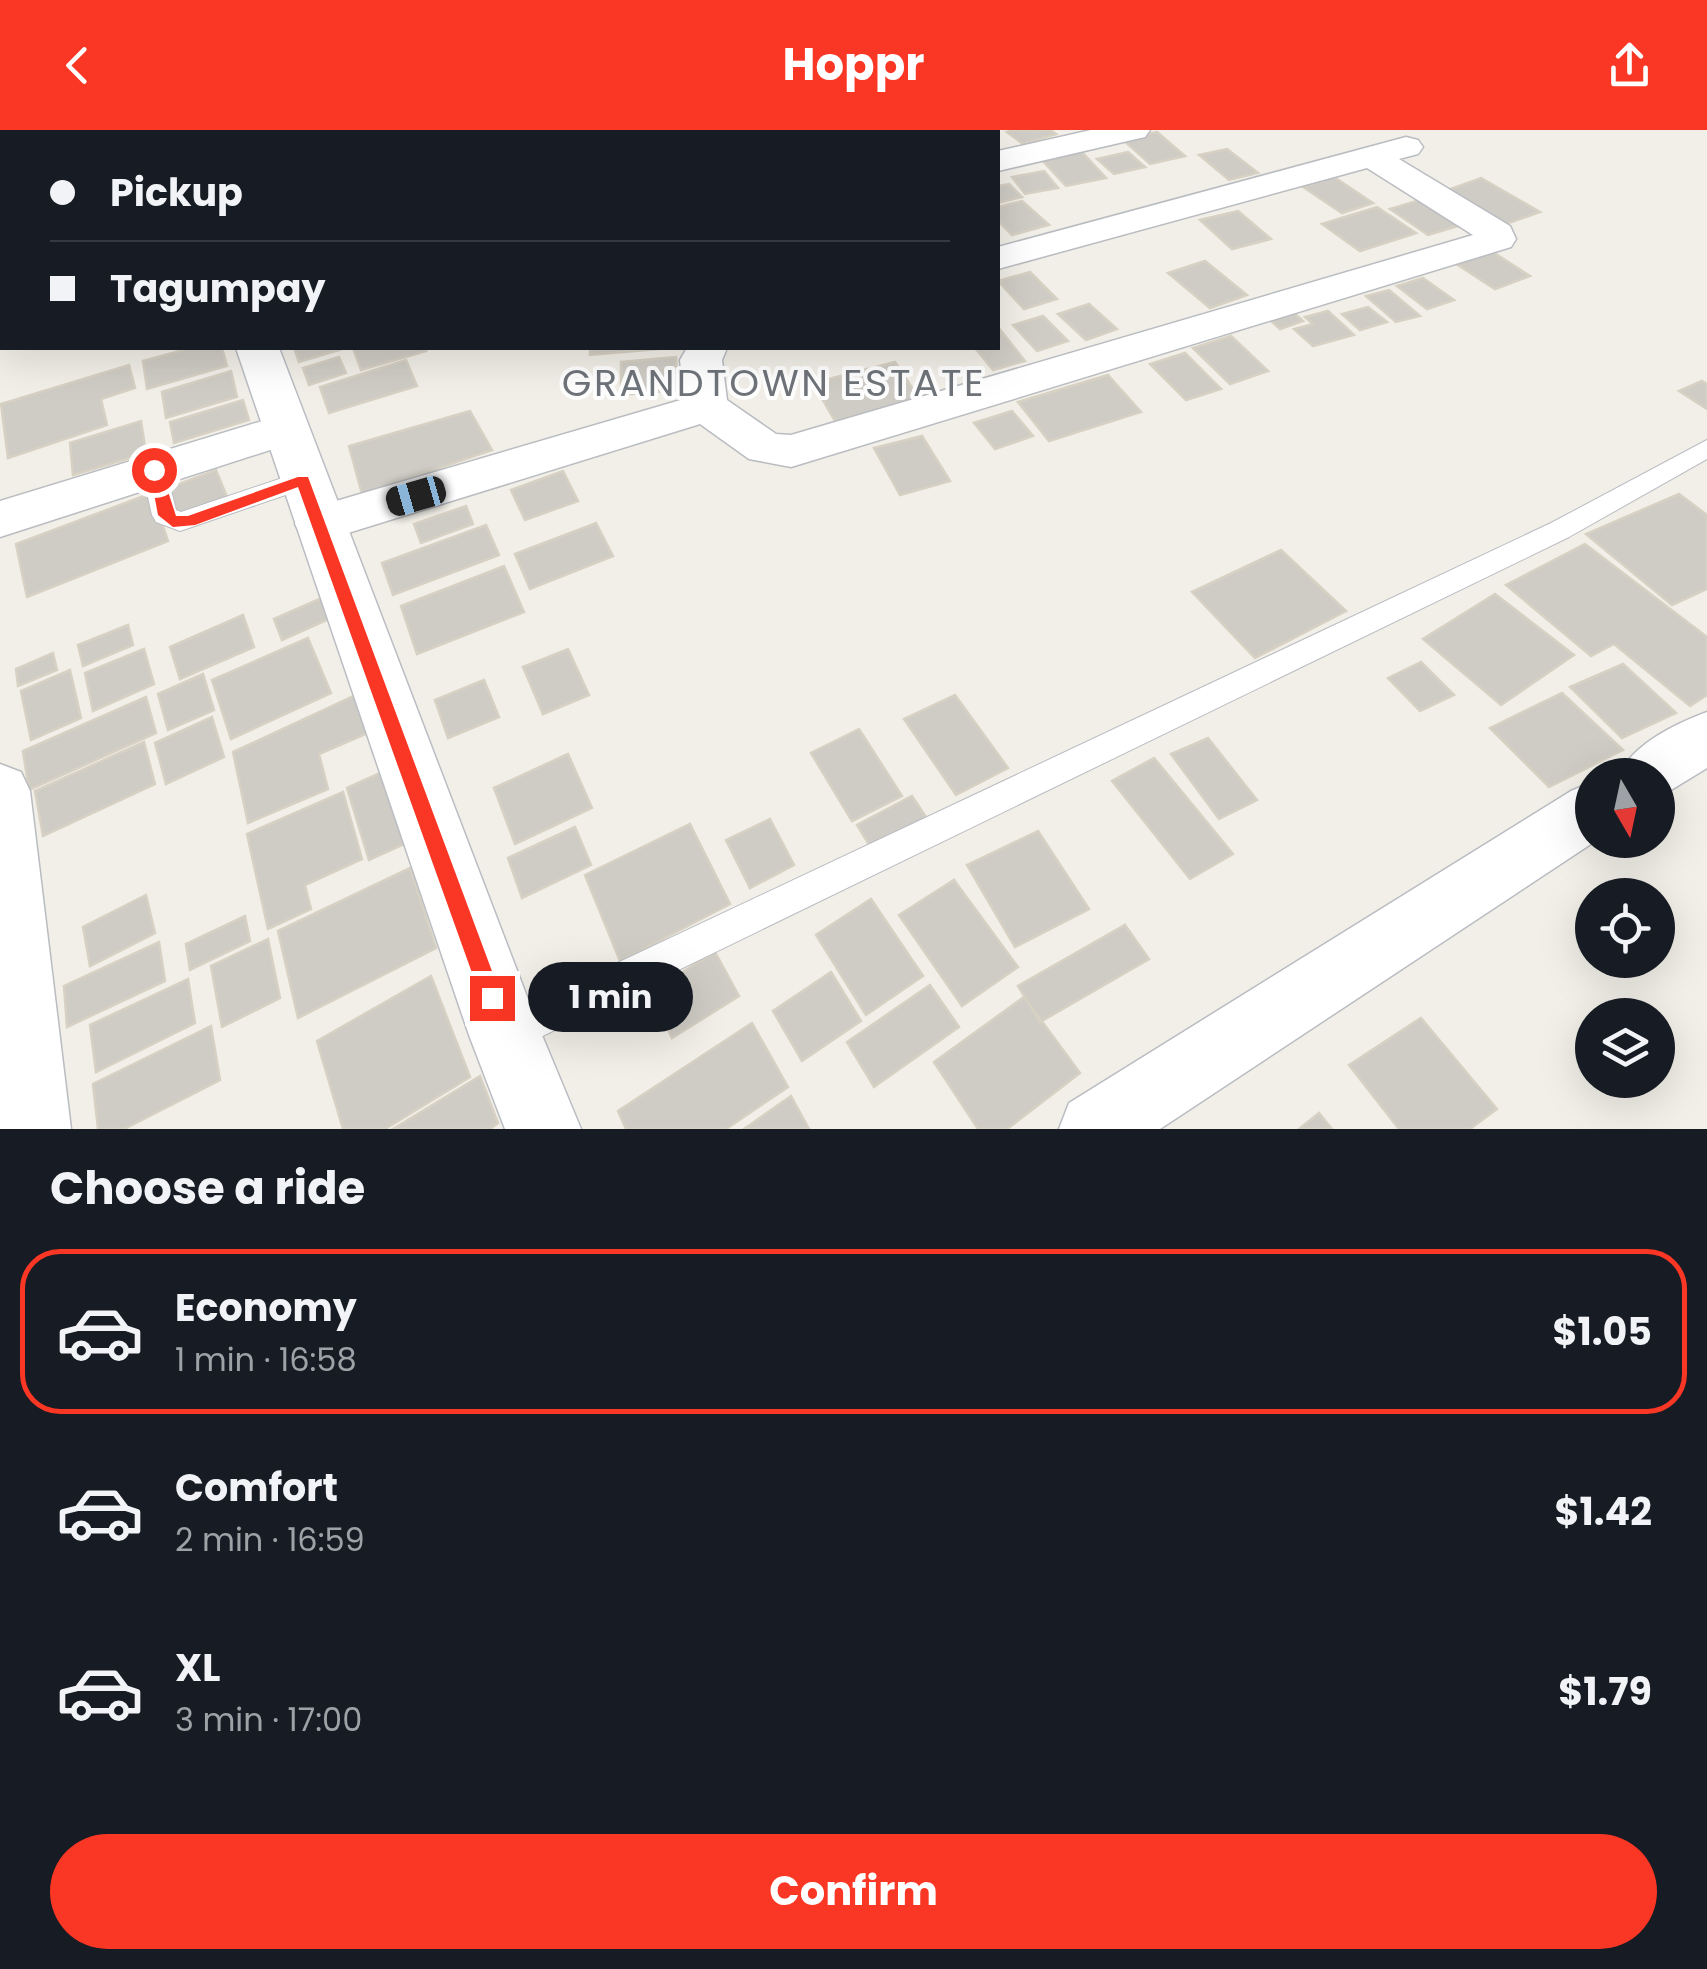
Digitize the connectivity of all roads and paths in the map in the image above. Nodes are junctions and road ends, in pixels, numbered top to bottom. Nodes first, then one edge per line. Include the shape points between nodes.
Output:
1 (1134, 130) edge
2 (1412, 145) dead end
3 (1372, 157) junction
4 (1000, 160) edge
5 (1000, 257) edge
6 (258, 350) edge
7 (707, 350) edge
8 (706, 407) junction
9 (1707, 448) edge
10 (302, 478) junction
11 (0, 519) edge
12 (1707, 737) edge
13 (1674, 758) edge
14 (0, 791) edge
15 (1575, 821) edge
16 (505, 1035) junction
17 (36, 1129) edge
18 (544, 1129) edge
19 (1095, 1129) edge

1 - 4 street
2 - 3 street
3 - 5 street
3 - 8 street via 1498,239 790,452 764,448
6 - 10 main road
7 - 8 street via 701,360
8 - 10 street
9 - 16 lane via 1542,538
10 - 11 street via 154,470
10 - 16 main road
12 - 13 street
14 - 17 street
15 - 19 street
16 - 18 main road

